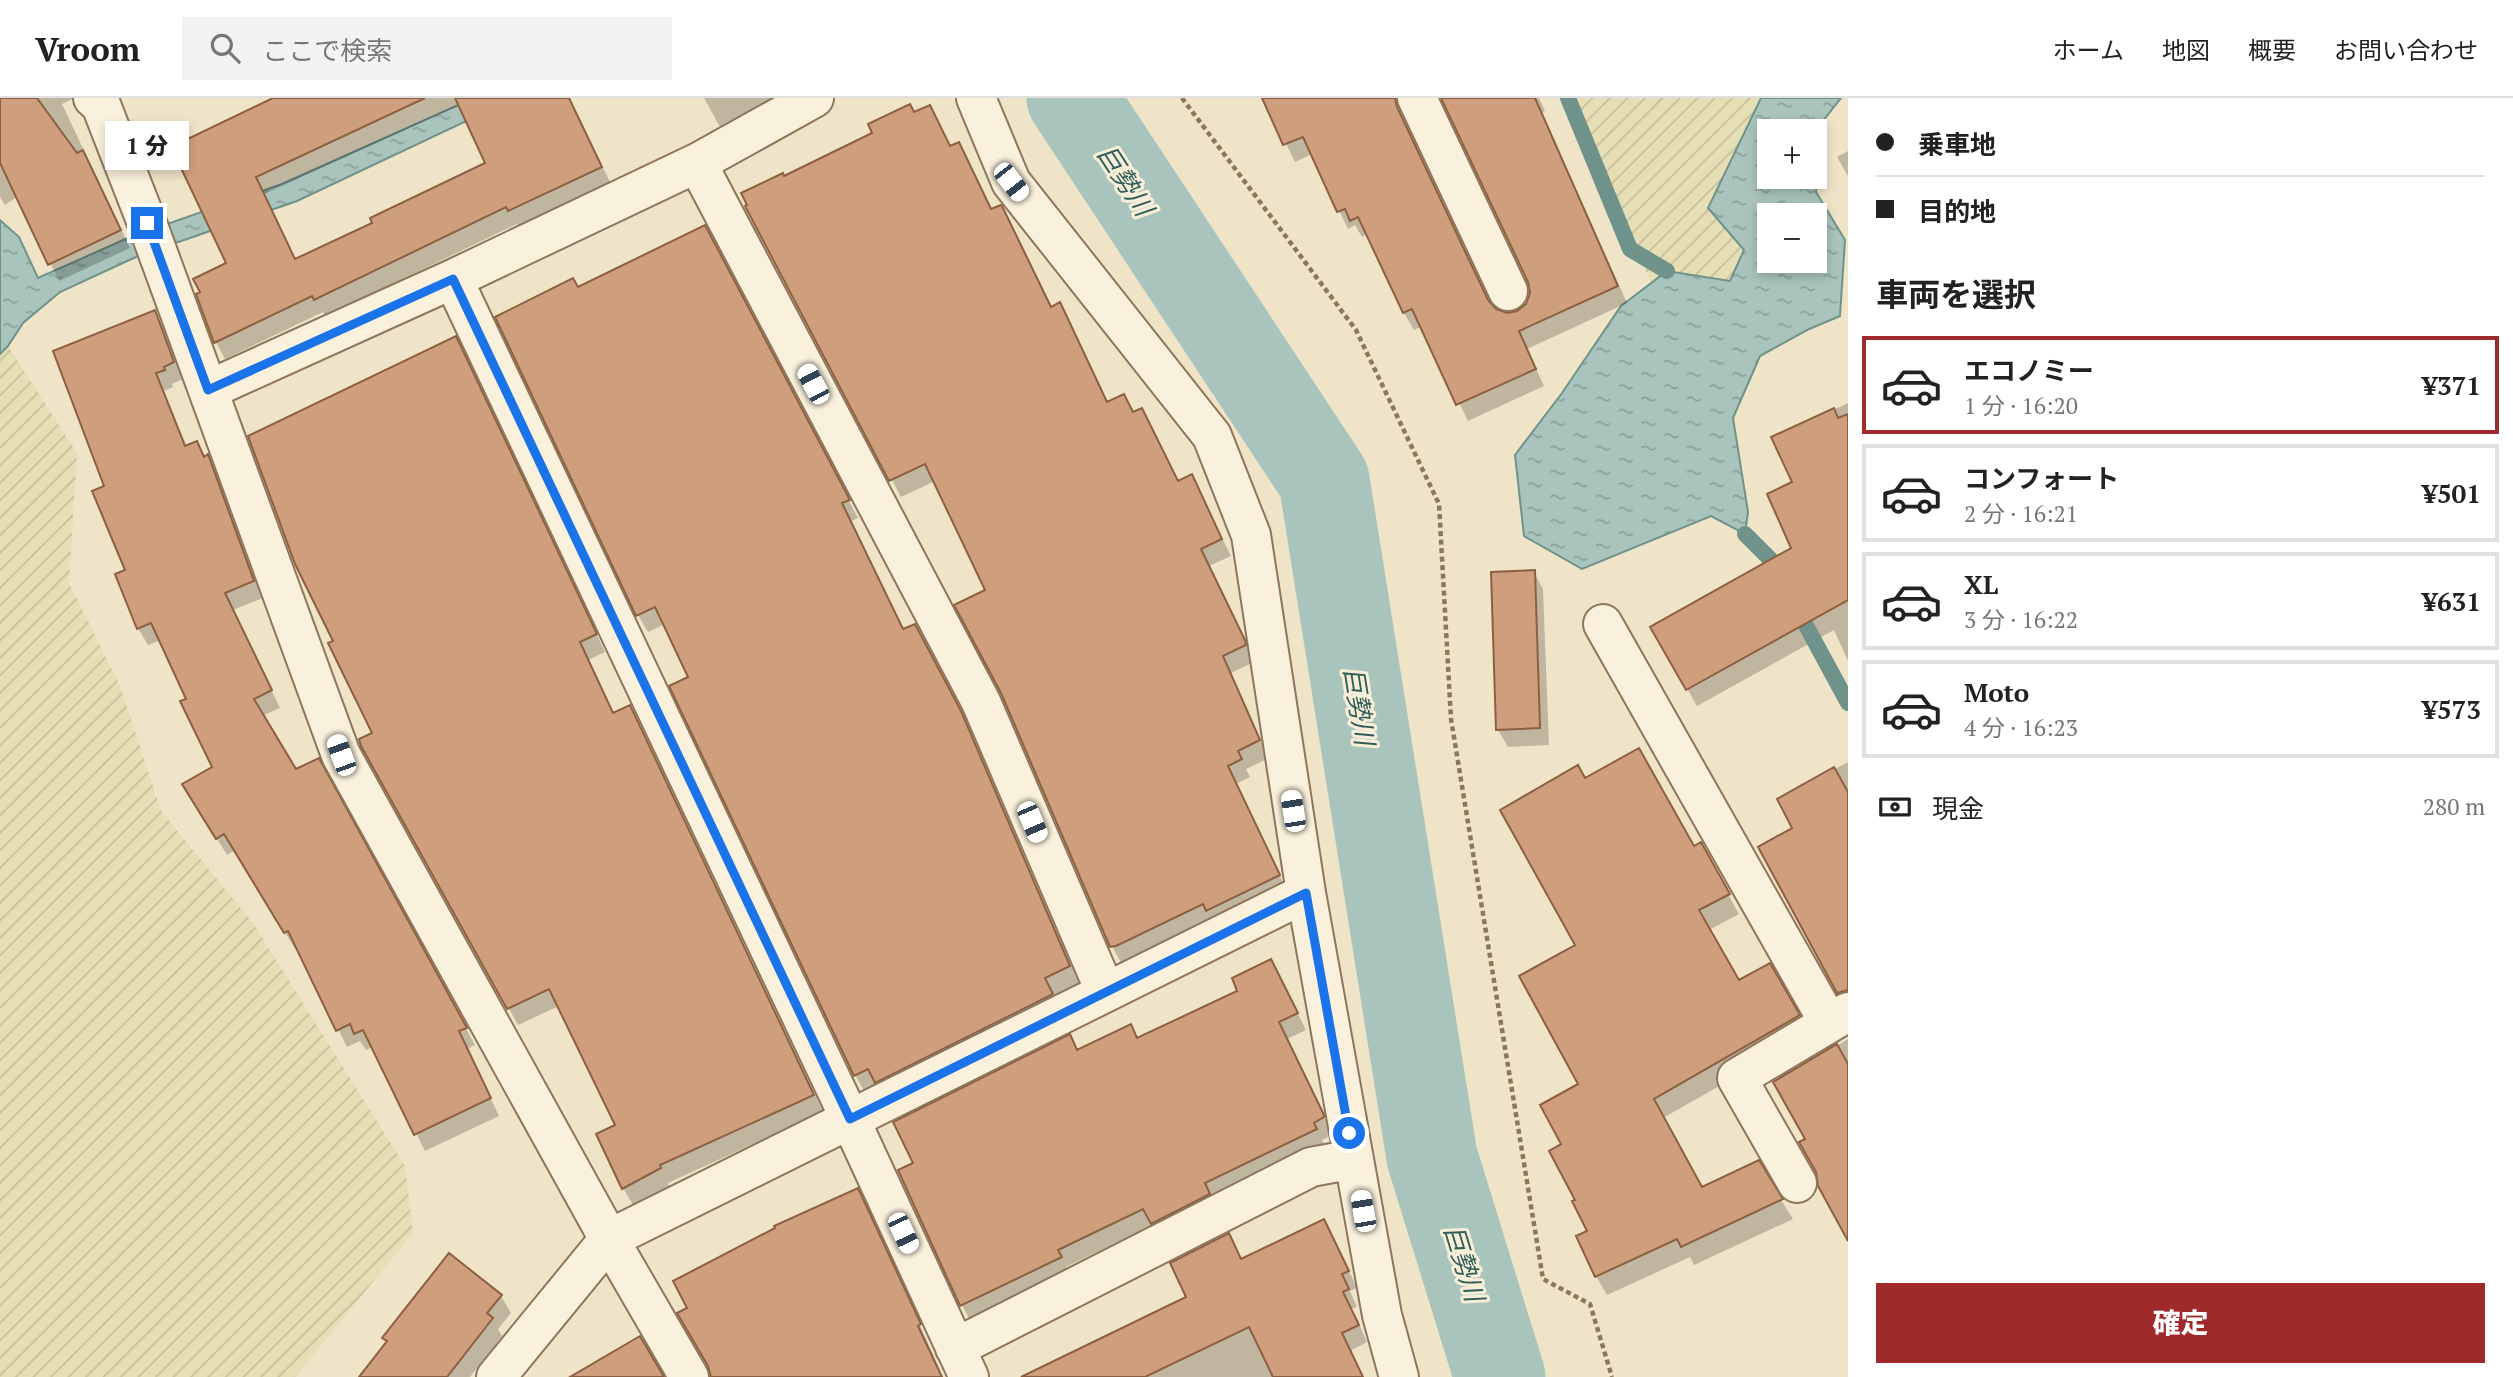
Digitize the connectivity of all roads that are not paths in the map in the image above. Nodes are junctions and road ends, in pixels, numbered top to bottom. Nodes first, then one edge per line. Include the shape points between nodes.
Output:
1 (814, 98) edge
2 (976, 98) edge
3 (1417, 98) edge
4 (103, 100) edge
5 (697, 163) junction
6 (453, 279) junction
7 (1508, 291) dead end
8 (208, 390) junction
9 (1603, 624) dead end
10 (1306, 893) junction
11 (1105, 991) junction
12 (1839, 1017) edge
13 (850, 1119) junction
14 (1354, 1159) junction
15 (1797, 1183) dead end
16 (608, 1239) junction
17 (962, 1363) edge
18 (496, 1377) edge
19 (689, 1377) edge
20 (1399, 1377) edge

1 - 5 street
2 - 10 street via 1011,182 1212,436 1251,535
3 - 7 street
4 - 8 street
5 - 6 street
5 - 11 street via 981,702
6 - 8 street
6 - 13 street
8 - 16 street via 341,755
9 - 12 street
10 - 11 street
10 - 14 street
11 - 13 street
12 - 15 street via 1737,1078
13 - 16 street
13 - 17 street
14 - 17 street via 1311,1167
14 - 20 street via 1381,1315
16 - 18 street
16 - 19 street

